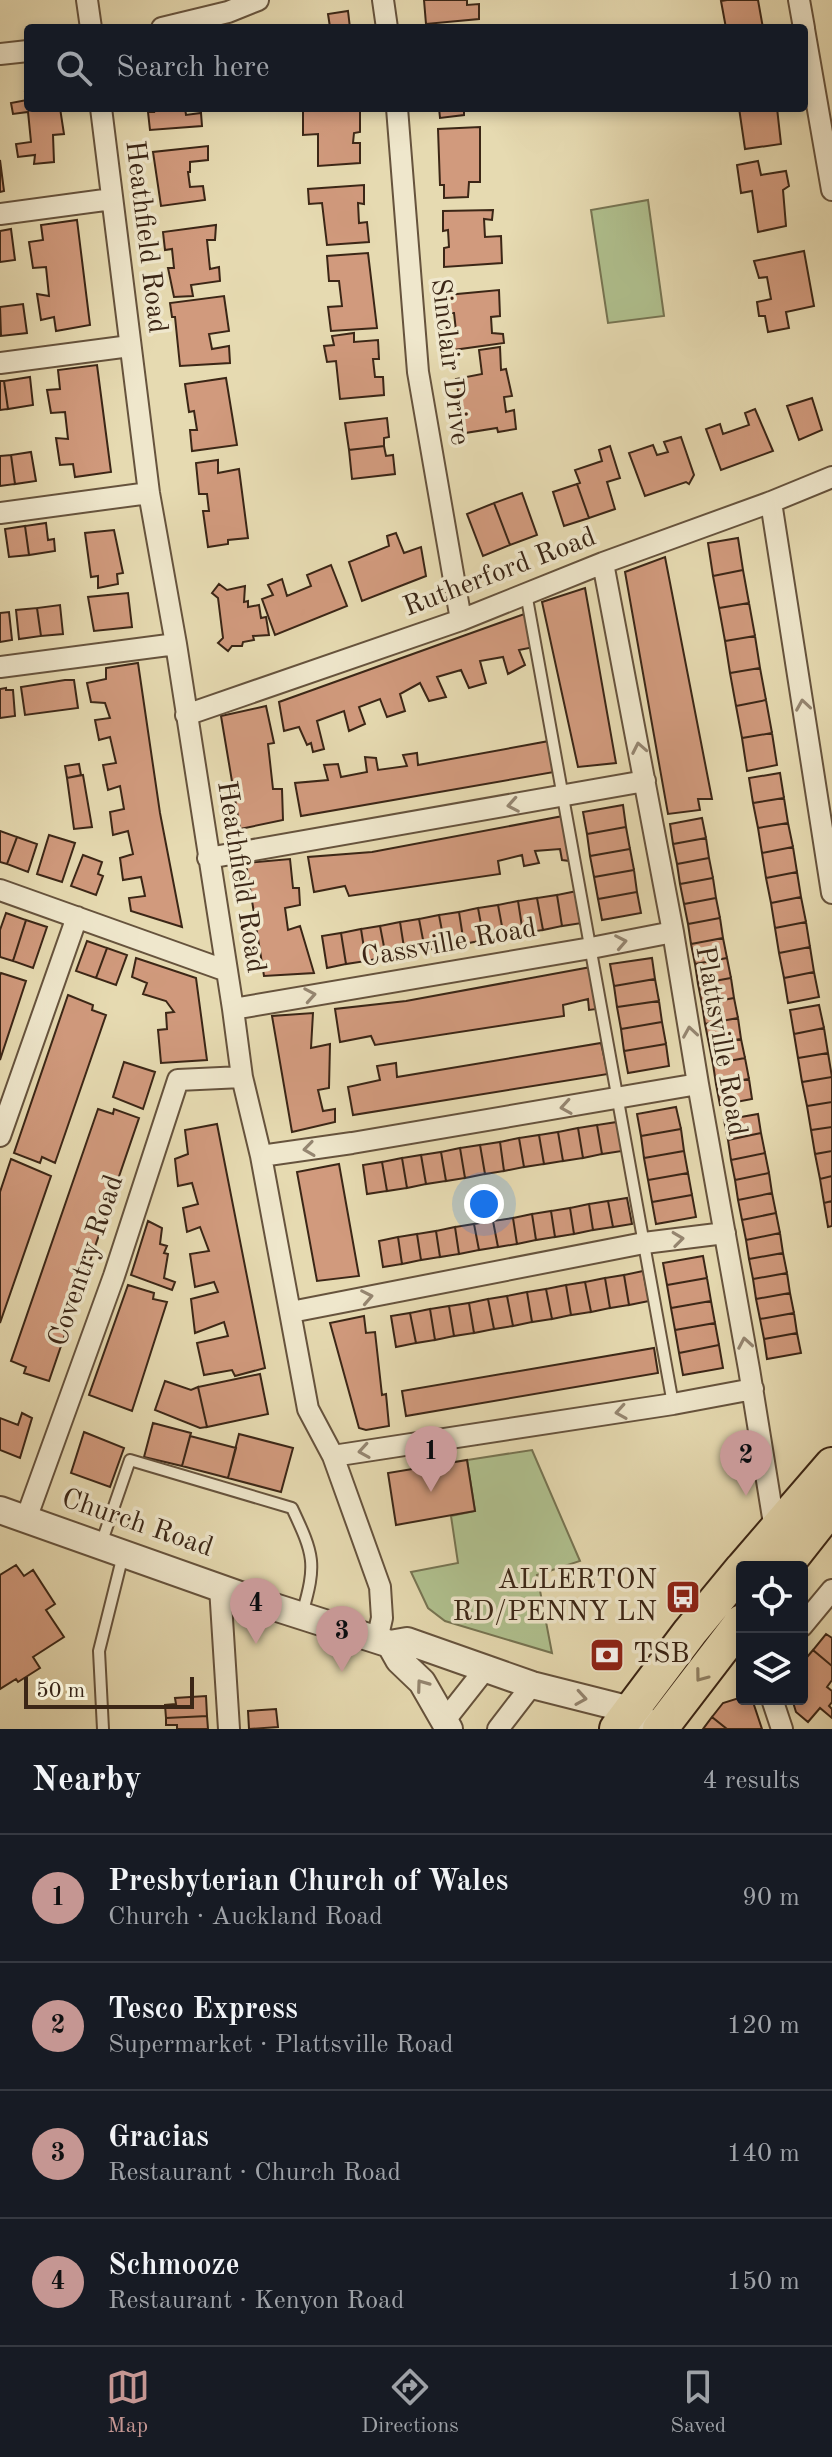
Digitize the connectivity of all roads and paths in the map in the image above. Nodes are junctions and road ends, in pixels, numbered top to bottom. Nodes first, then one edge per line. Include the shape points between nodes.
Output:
1 (87, 0) edge
2 (258, 0) edge
3 (383, 0) edge
4 (799, 0) edge
5 (90, 24) edge
6 (178, 24) edge
7 (386, 24) edge
8 (803, 24) edge
9 (24, 51) edge
10 (808, 52) edge
11 (0, 54) edge
12 (101, 112) edge
13 (397, 112) edge
14 (832, 190) edge
15 (112, 199) junction
16 (0, 214) edge
17 (130, 346) junction
18 (0, 363) edge
19 (832, 477) edge
20 (149, 493) junction
21 (771, 502) junction
22 (0, 513) edge
23 (603, 563) junction
24 (526, 593) junction
25 (461, 620) junction
26 (176, 644) junction
27 (0, 667) edge
28 (186, 715) junction
29 (645, 781) junction
30 (562, 797) junction
31 (208, 858) junction
32 (0, 890) edge
33 (832, 893) edge
34 (77, 917) junction
35 (673, 932) junction
36 (591, 948) junction
37 (227, 971) junction
38 (233, 1009) junction
39 (242, 1077) junction
40 (698, 1084) junction
41 (617, 1099) junction
42 (0, 1136) edge
43 (261, 1156) junction
44 (725, 1233) junction
45 (644, 1243) junction
46 (291, 1312) junction
47 (753, 1389) junction
48 (673, 1404) junction
49 (333, 1456) junction
50 (832, 1465) edge
51 (832, 1506) edge
52 (0, 1510) edge
53 (26, 1519) junction
54 (775, 1530) junction
55 (113, 1549) junction
56 (749, 1561) edge
57 (789, 1561) edge
58 (736, 1579) edge
59 (220, 1587) junction
60 (832, 1590) edge
61 (302, 1616) junction
62 (808, 1619) edge
63 (736, 1640) edge
64 (384, 1642) junction
65 (486, 1668) junction
66 (532, 1685) junction
67 (774, 1705) edge
68 (447, 1724) edge
69 (641, 1724) edge
70 (103, 1729) edge
71 (229, 1729) edge
72 (498, 1729) edge
73 (782, 1729) edge

1 - 5 street
2 - 6 street
3 - 7 street
4 - 8 street
9 - 11 street
10 - 14 street
12 - 15 street, Heathfield Road
13 - 25 street, Sinclair Drive via 418,372
15 - 16 street
15 - 17 street, Heathfield Road
17 - 18 street
17 - 20 street, Heathfield Road
19 - 21 street, Rutherford Road
20 - 22 street
20 - 26 street, Heathfield Road
21 - 23 street, Rutherford Road
33 -> 21 street
23 - 24 street, Rutherford Road
29 -> 23 street, Plattsville Road
24 - 25 street, Rutherford Road
24 - 30 lane
25 - 28 street, Rutherford Road
26 - 27 street
26 - 28 street, Heathfield Road
28 - 31 street, Heathfield Road
29 - 30 street
29 - 35 street, Plattsville Road
30 -> 31 street
30 - 36 lane
31 - 37 street, Heathfield Road
32 - 34 street
34 - 37 street
34 - 42 street
36 -> 35 street, Cassville Road
40 -> 35 street, Plattsville Road
38 -> 36 street, Cassville Road
36 - 41 lane
37 - 38 street, Heathfield Road
38 - 39 street, Heathfield Road
39 - 43 street, Heathfield Road
39 - 53 street, Coventry Road via 178,1080
40 - 41 street
40 - 44 street, Plattsville Road
41 -> 43 street
41 - 45 lane
43 - 46 street, Heathfield Road
45 -> 44 street
47 -> 44 street, Plattsville Road
46 -> 45 street
45 - 48 lane
46 - 49 street, Heathfield Road via 308,1409
47 - 48 street
47 - 54 street, Plattsville Road
48 -> 49 street
49 - 64 street, Heathfield Road via 380,1587
50 - 54 highway
51 - 57 highway
52 - 53 street, Church Road
53 - 55 street, Church Road
54 - 56 highway
55 - 59 street, Church Road
55 - 61 lane via 130,1460 292,1508 313,1563
55 - 70 lane via 99,1651
58 - 69 highway
59 - 61 street, Church Road
59 - 71 street
60 - 62 street
61 - 64 street, Church Road
63 -> 69 highway
64 - 65 street, Church Road via 407,1641
68 -> 64 street via 422,1682
65 - 66 street, Church Road
65 - 68 street
66 -> 69 street, Church Road
66 - 72 street
67 - 73 street

